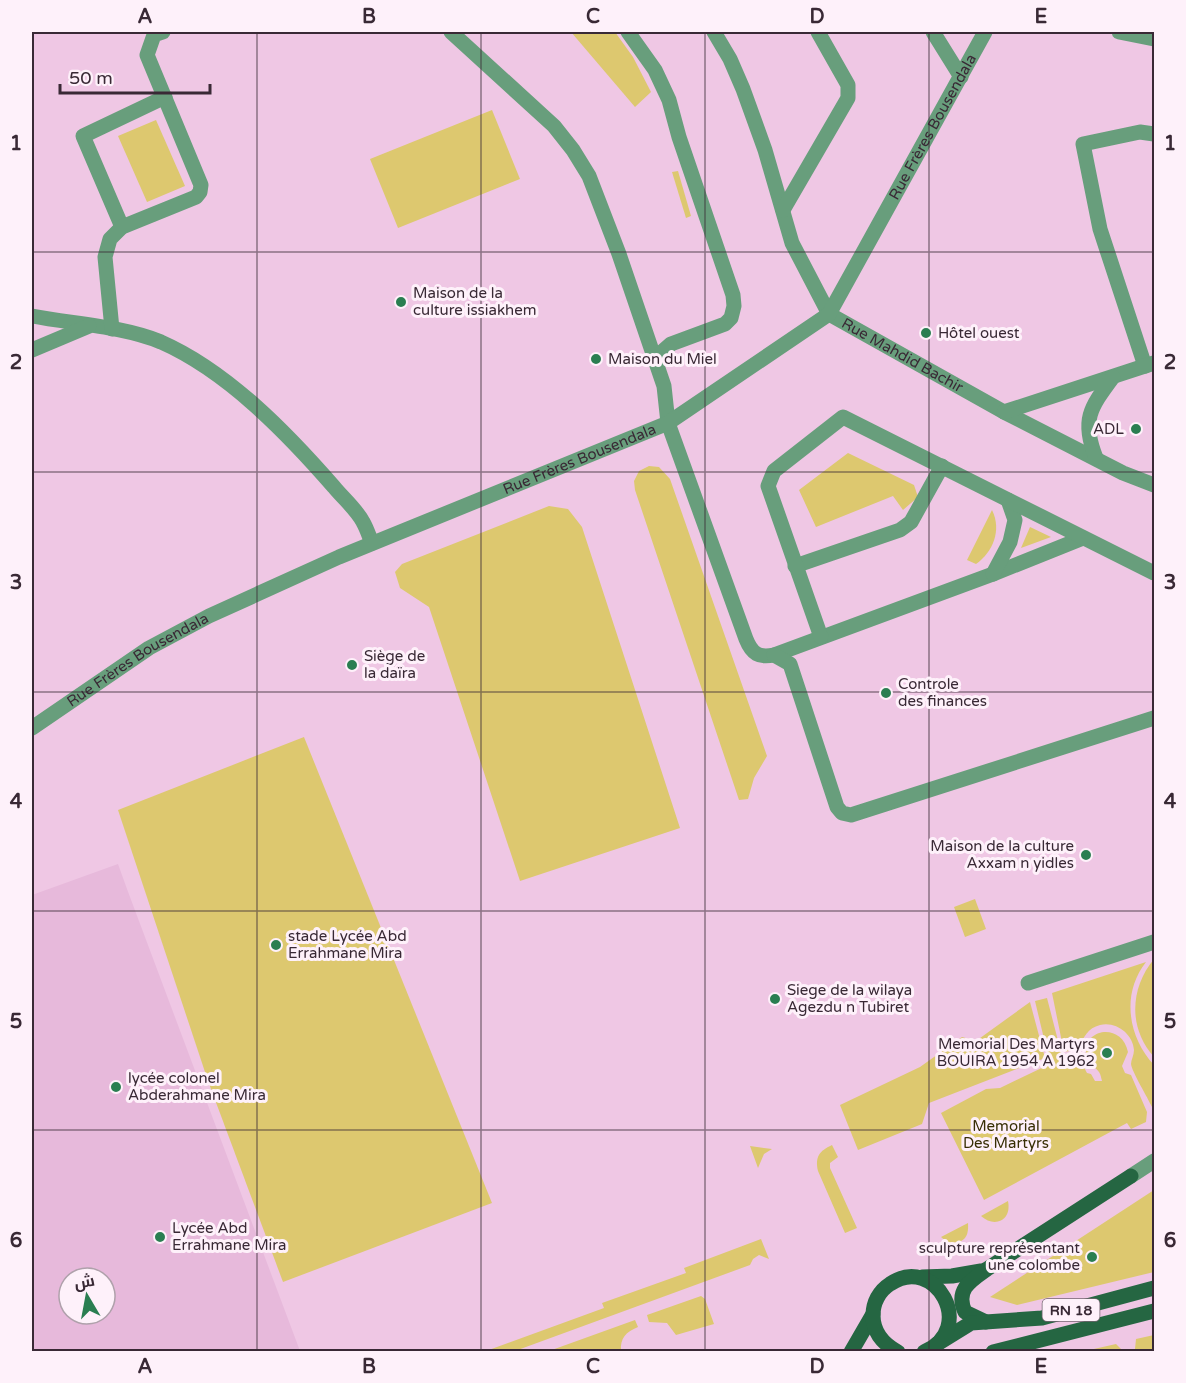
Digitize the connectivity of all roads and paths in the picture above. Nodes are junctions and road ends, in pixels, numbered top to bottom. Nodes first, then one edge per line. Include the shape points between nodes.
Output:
1 (163, 32) edge
2 (451, 32) edge
3 (628, 32) edge
4 (714, 32) edge
5 (818, 32) edge
6 (933, 32) edge
7 (985, 32) edge
8 (1119, 32) edge
9 (1155, 39) edge
10 (961, 77) junction
11 (165, 97) junction
12 (1155, 134) edge
13 (783, 210) junction
14 (123, 227) junction
15 (830, 314) junction
16 (32, 316) edge
17 (89, 326) junction
18 (112, 329) junction
19 (32, 350) edge
20 (656, 362) junction
21 (1150, 364) edge
22 (1113, 377) junction
23 (1004, 412) junction
24 (668, 423) junction
25 (1096, 458) junction
26 (942, 466) junction
27 (1155, 485) edge
28 (1008, 500) junction
29 (1083, 538) junction
30 (372, 543) junction
31 (795, 566) junction
32 (1155, 573) edge
33 (993, 574) junction
34 (821, 637) junction
35 (774, 655) junction
36 (1155, 718) edge
37 (32, 728) edge
38 (1155, 942) edge
39 (1028, 983) dead end
40 (1155, 1161) edge
41 (1155, 1171) edge
42 (1131, 1176) junction
43 (987, 1269) junction
44 (915, 1277) junction
45 (1155, 1288) edge
46 (1155, 1311) edge
47 (873, 1314) junction
48 (986, 1322) junction
49 (929, 1350) edge
50 (851, 1352) edge
51 (898, 1352) edge
52 (993, 1352) edge

1 - 11 street via 154,35 147,55
2 - 20 street via 519,91 573,150 589,176
3 - 20 street via 656,70 669,100 734,306 725,324 671,344
4 - 13 street, Rue Mahdid Bachir via 743,88
5 - 13 street via 848,85 848,98
6 - 10 street
7 - 10 street, Rue Frères Bousendala
8 - 9 street
10 - 15 street, Rue Frères Bousendala
11 - 14 street via 201,185 200,192
11 - 14 street via 83,136
12 - 21 street via 1140,132 1083,144 1100,229
13 - 15 street, Rue Mahdid Bachir via 792,243
14 - 18 street via 110,239 105,257
15 - 23 street, Rue Mahdid Bachir
15 - 24 street, Rue Frères Bousendala
16 - 17 street
17 - 18 street
17 - 19 street
18 - 30 street via 159,342 230,385 314,464 363,520
20 - 24 street via 664,386
21 - 22 street
22 - 23 street
22 - 25 street via 1094,404 1089,420 1090,443
23 - 25 street, Rue Mahdid Bachir
24 - 30 street, Rue Frères Bousendala
24 - 35 street via 749,646 763,657
25 - 27 street, Rue Mahdid Bachir
26 - 28 street
26 - 31 street via 912,522 900,530
26 - 31 street via 843,417 770,477 770,495
28 - 29 street
28 - 33 street via 1015,520 1010,542
29 - 32 street
29 - 33 street
30 - 37 street, Rue Frères Bousendala via 209,616 149,648
31 - 34 street
33 - 34 street
34 - 35 street
35 - 36 street via 790,664 837,807 851,815
38 - 39 street
40 - 42 street
41 - 42 street
42 - 43 main road
43 - 44 main road via 952,1276
43 - 48 main road via 961,1295 965,1312
44 - 47 main road via 895,1280 886,1286 874,1303
44 - 49 main road via 938,1288 950,1310 945,1334
45 - 48 main road, RN 18 via 1042,1318
46 - 52 main road, RN 18
47 - 50 main road
47 - 51 main road via 879,1336
48 - 49 main road via 962,1327

